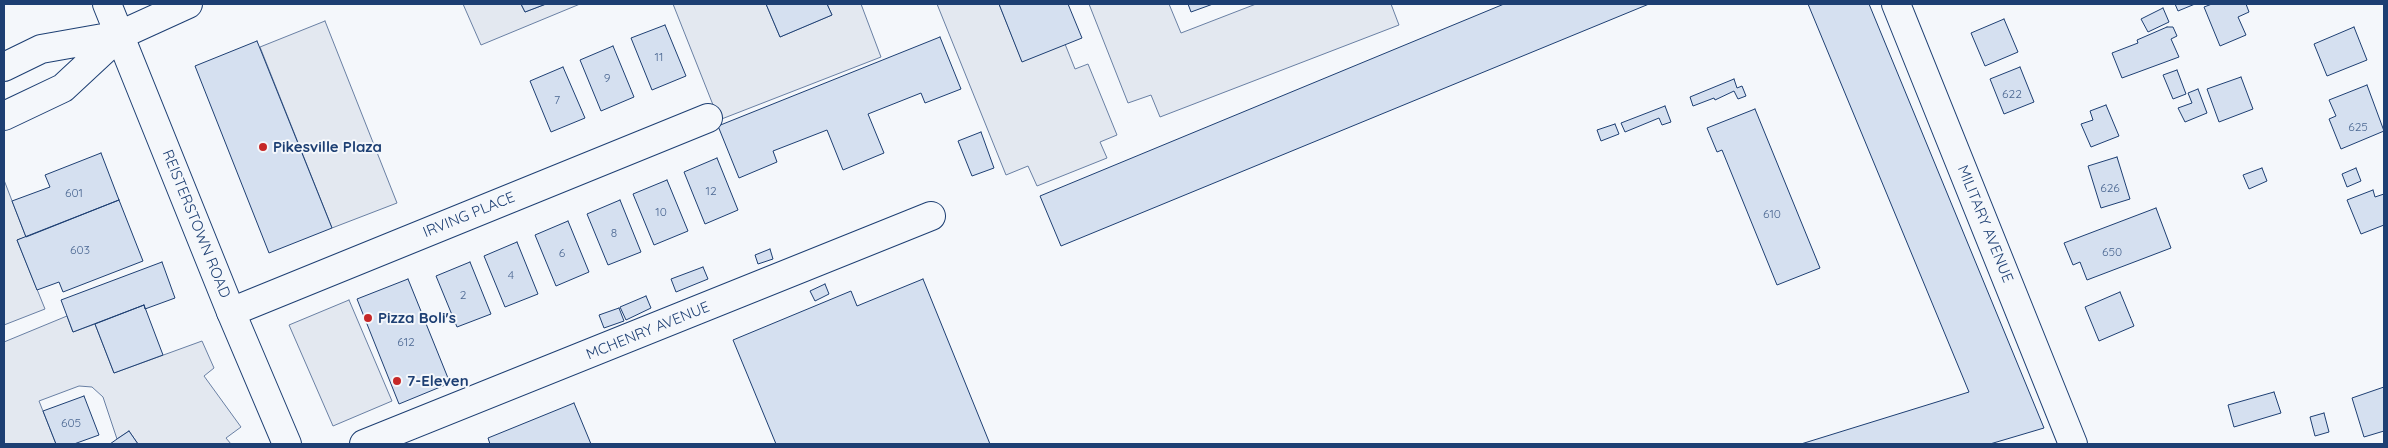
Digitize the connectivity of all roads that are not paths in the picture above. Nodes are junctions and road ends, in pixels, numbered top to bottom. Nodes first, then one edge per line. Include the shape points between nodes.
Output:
1 (107, 4) edge
2 (188, 4) edge
3 (1896, 4) edge
4 (120, 35) junction
5 (4, 67) edge
6 (4, 116) edge
7 (708, 118) dead end
8 (931, 216) dead end
9 (231, 312) junction
10 (286, 444) edge
11 (364, 444) edge
12 (2072, 444) edge

1 - 4 street, REISTERSTOWN ROAD
2 - 4 street
3 - 12 street, MILITARY AVENUE
4 - 5 street via 41,49
4 - 6 street via 63,88
4 - 9 street, REISTERSTOWN ROAD
7 - 9 street, IRVING PLACE
8 - 11 street, MCHENRY AVENUE
9 - 10 street, REISTERSTOWN ROAD

